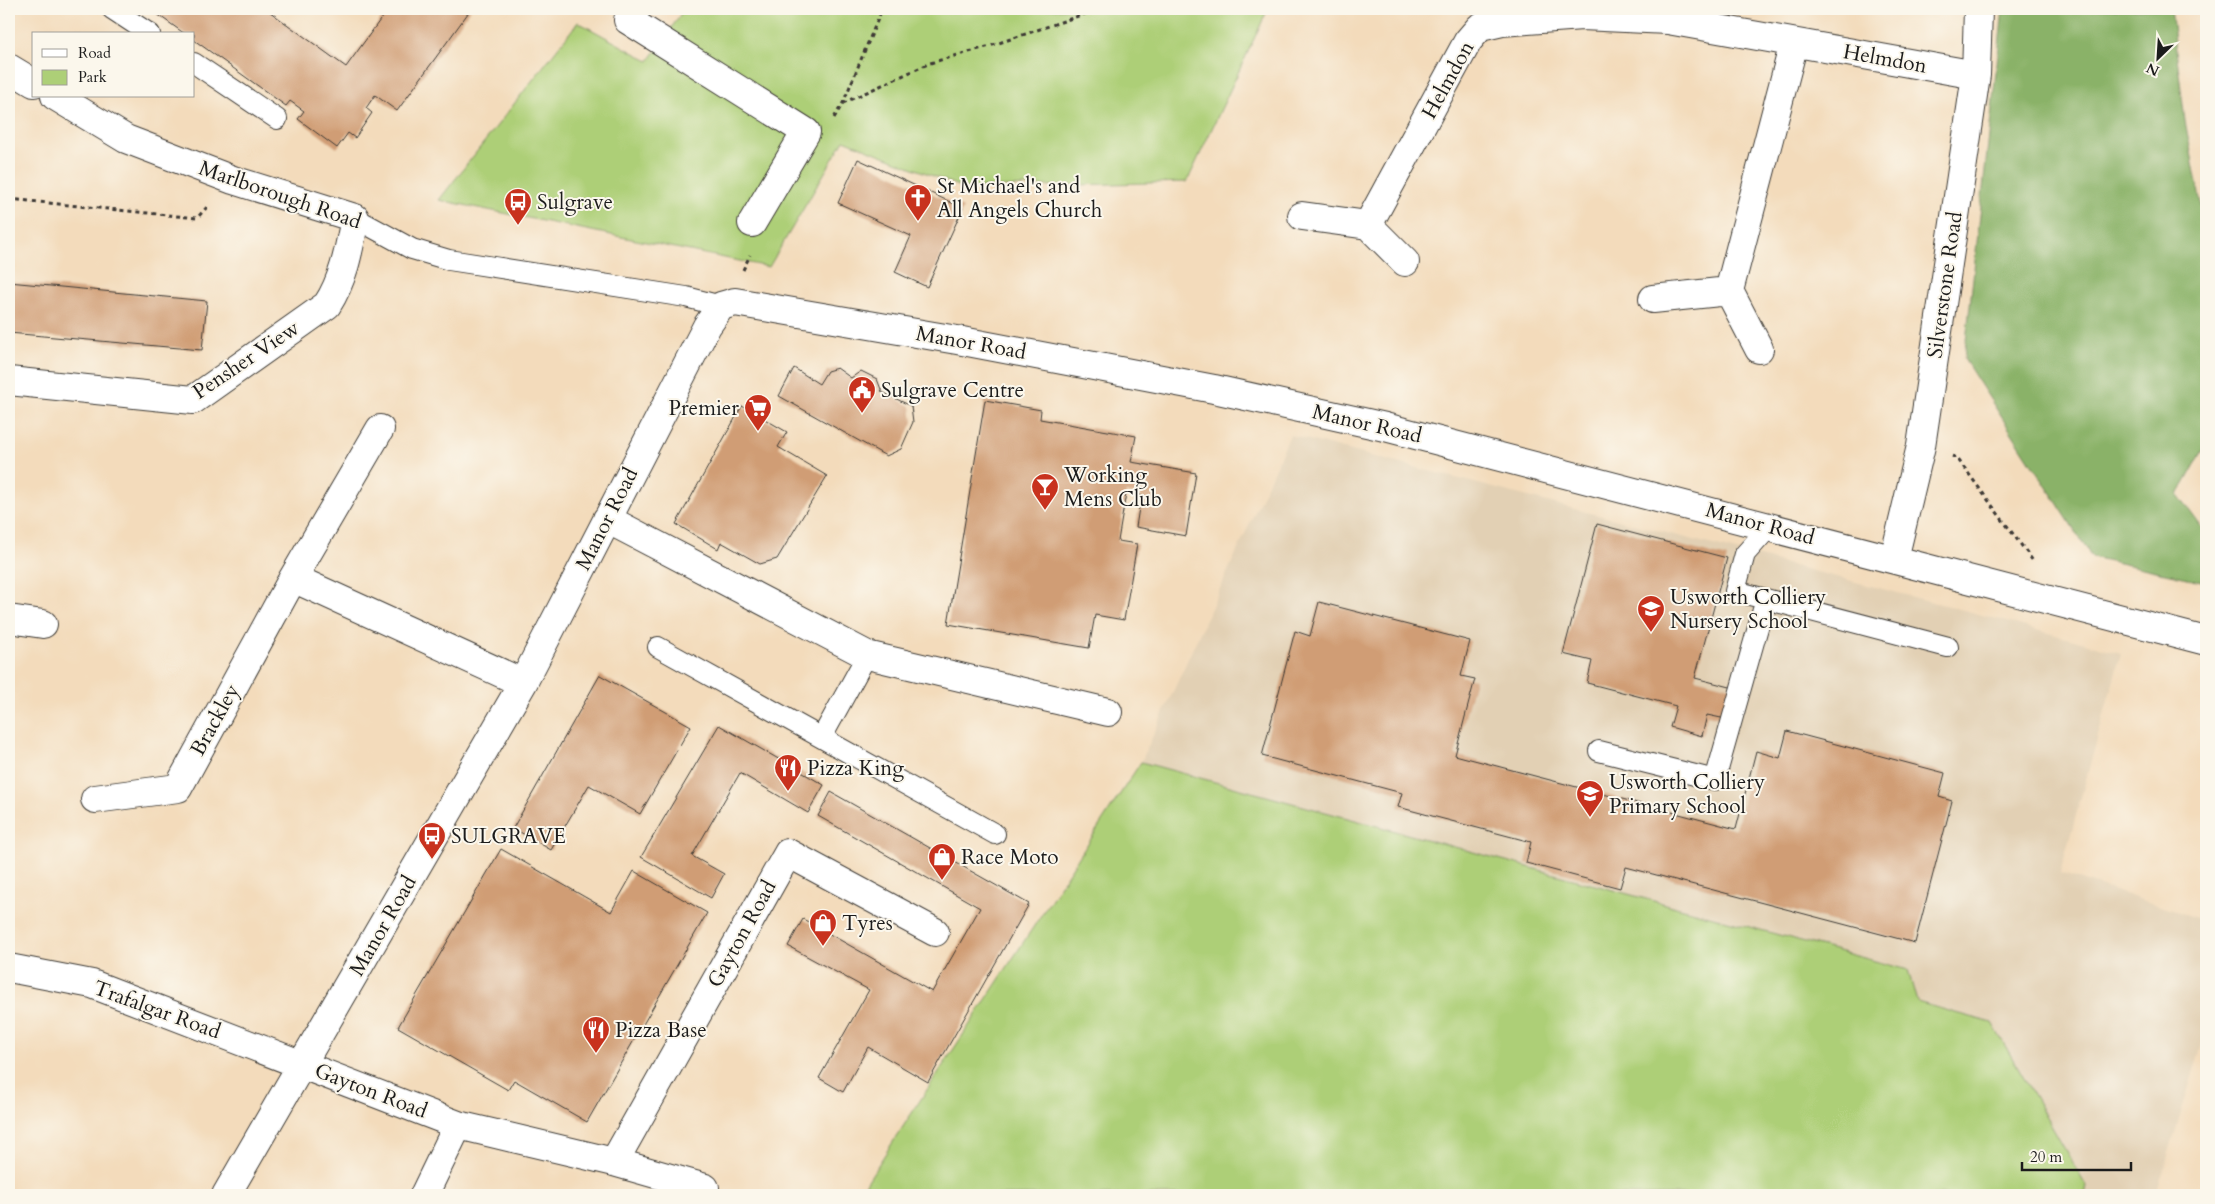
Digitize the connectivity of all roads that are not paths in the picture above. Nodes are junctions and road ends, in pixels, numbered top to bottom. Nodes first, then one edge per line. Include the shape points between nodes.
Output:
1 (112, 9) edge
2 (636, 9) edge
3 (1978, 9) edge
4 (1582, 12) edge
5 (147, 32) edge
6 (1794, 44) junction
7 (195, 65) edge
8 (9, 68) edge
9 (1976, 75) junction
10 (32, 83) edge
11 (58, 98) edge
12 (277, 119) dead end
13 (1302, 216) dead end
14 (355, 218) junction
15 (752, 223) dead end
16 (1368, 225) junction
17 (1405, 262) dead end
18 (1729, 291) junction
19 (1653, 299) dead end
20 (721, 306) junction
21 (1759, 349) dead end
22 (9, 381) edge
23 (380, 428) dead end
24 (607, 519) junction
25 (1770, 526) junction
26 (1894, 559) junction
27 (293, 578) junction
28 (1766, 600) junction
29 (9, 619) edge
30 (43, 624) dead end
31 (2206, 641) edge
32 (658, 647) dead end
33 (1948, 647) dead end
34 (867, 655) junction
35 (523, 683) junction
36 (1108, 712) dead end
37 (822, 737) junction
38 (1600, 751) dead end
39 (95, 799) dead end
40 (996, 834) dead end
41 (935, 932) dead end
42 (9, 968) edge
43 (302, 1064) junction
44 (458, 1125) junction
45 (614, 1162) junction
46 (705, 1188) dead end
47 (226, 1195) edge
48 (424, 1195) edge

1 - 5 lane
2 - 15 street via 628,20 806,132
3 - 9 street, Silverstone Road
4 - 6 street, Helmdon via 1668,20
4 - 16 street, Helmdon via 1480,27 1468,41
6 - 9 street, Helmdon
6 - 18 street
7 - 12 lane
8 - 10 street
9 - 26 street, Silverstone Road via 1921,446
11 - 14 street, Marlborough Road via 126,139 233,180
13 - 16 street
14 - 20 lane, Marlborough Road via 412,249 449,260 686,297
14 - 22 street, Pensher View via 345,265 327,305 193,400
16 - 17 street
18 - 19 street
18 - 21 street
20 - 24 street, Manor Road via 707,326
20 - 25 street, Manor Road via 734,302 1214,389 1385,427
23 - 27 street, Brackley
24 - 34 street
24 - 35 street, Manor Road
25 - 26 street, Manor Road
25 - 28 lane via 1745,554 1735,591
26 - 31 street, Manor Road
27 - 35 street
27 - 39 street, Brackley via 178,788
28 - 33 lane
28 - 38 lane via 1715,780
29 - 30 street
32 - 37 lane
34 - 36 street
34 - 37 lane
35 - 43 street, Manor Road
37 - 40 lane
41 - 45 street, Gayton Road via 788,853
42 - 43 street, Trafalgar Road via 92,984
43 - 44 street, Gayton Road
43 - 47 street, Manor Road
44 - 45 street, Gayton Road
44 - 48 street
45 - 46 street, Gayton Road

